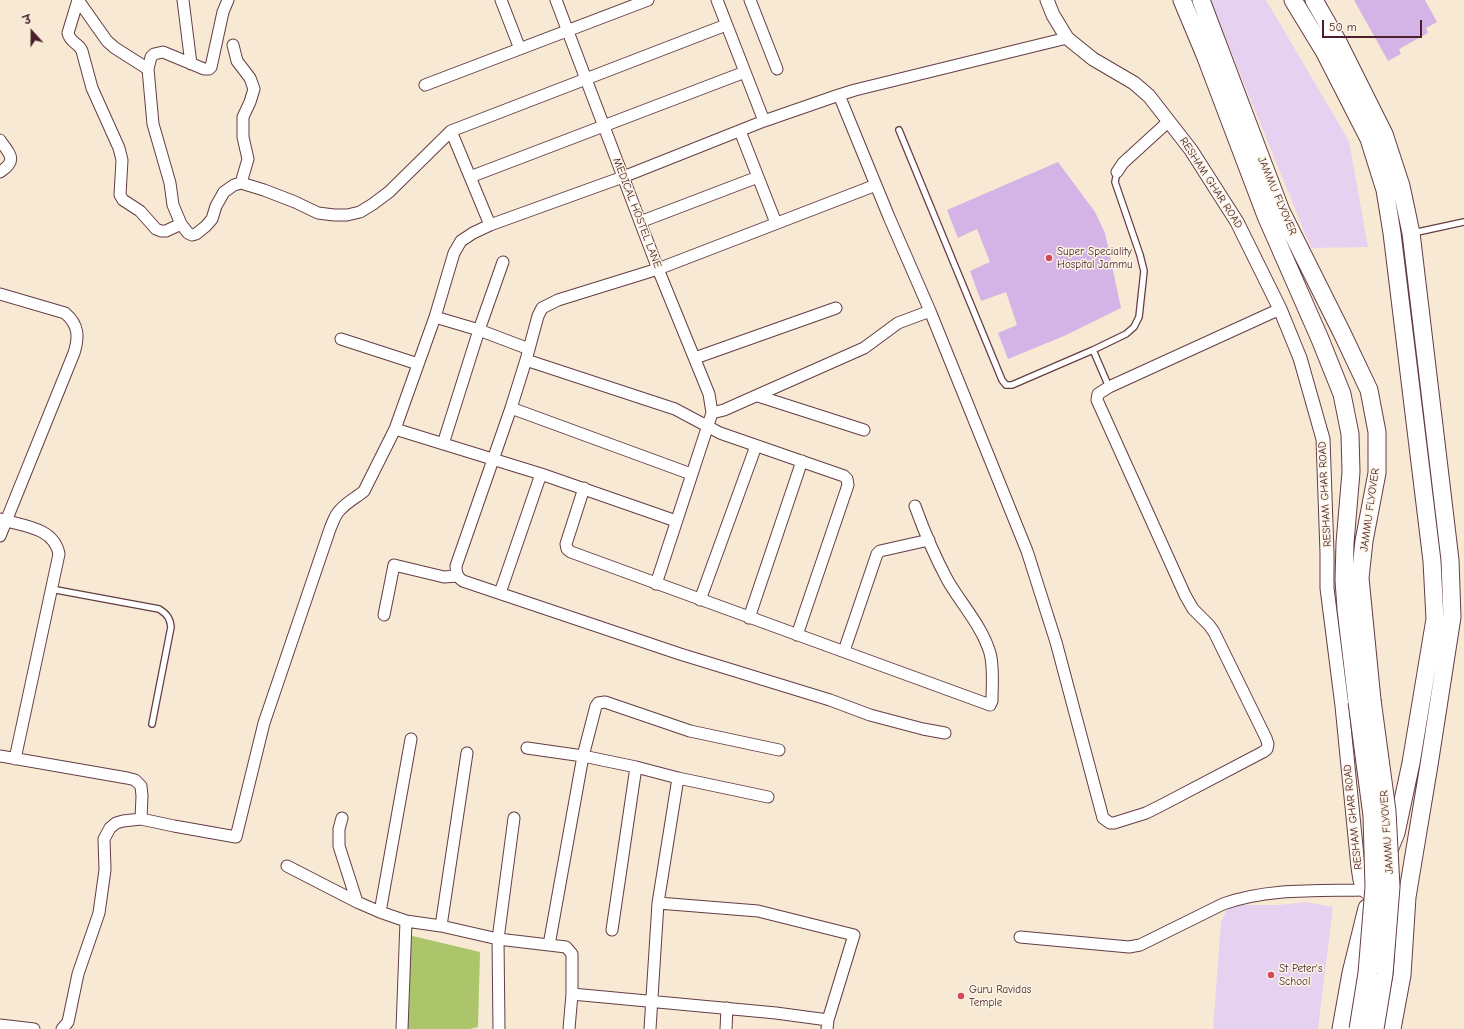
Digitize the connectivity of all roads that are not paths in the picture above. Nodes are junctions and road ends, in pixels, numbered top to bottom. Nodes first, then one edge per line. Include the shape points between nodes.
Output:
1 (78, 0) edge
2 (183, 0) edge
3 (228, 0) edge
4 (501, 0) edge
5 (556, 0) edge
6 (648, 0) edge
7 (716, 0) edge
8 (750, 0) edge
9 (1047, 0) edge
10 (1182, 0) edge
11 (1201, 0) edge
12 (1293, 0) edge
13 (1314, 0) edge
14 (726, 25) junction
15 (568, 30) junction
16 (1067, 38) junction
17 (233, 45) dead end
18 (520, 49) junction
19 (191, 64) junction
20 (148, 69) junction
21 (777, 69) dead end
22 (745, 72) junction
23 (586, 79) junction
24 (425, 85) dead end
25 (839, 95) junction
26 (764, 121) junction
27 (1169, 121) junction
28 (603, 126) junction
29 (898, 130) dead end
30 (451, 131) junction
31 (740, 132) junction
32 (0, 140) edge
33 (0, 172) edge
34 (1117, 172) joint
35 (470, 177) junction
36 (623, 177) junction
37 (758, 177) junction
38 (242, 183) junction
39 (876, 185) junction
40 (640, 222) junction
41 (1464, 222) edge
42 (776, 223) junction
43 (181, 224) junction
44 (490, 224) junction
45 (1411, 233) junction
46 (503, 262) dead end
47 (658, 269) junction
48 (0, 294) edge
49 (836, 308) dead end
50 (1280, 309) junction
51 (930, 311) junction
52 (435, 317) junction
53 (479, 330) junction
54 (341, 339) dead end
55 (1093, 350) junction
56 (528, 355) junction
57 (695, 358) junction
58 (418, 364) junction
59 (1109, 387) junction
60 (758, 396) junction
61 (511, 408) junction
62 (712, 413) junction
63 (708, 427) junction
64 (395, 429) junction
65 (864, 430) dead end
66 (443, 444) junction
67 (756, 446) junction
68 (494, 459) junction
69 (802, 461) junction
70 (541, 474) junction
71 (691, 474) junction
72 (584, 488) junction
73 (914, 506) dead end
74 (3, 520) edge
75 (676, 521) junction
76 (0, 536) edge
77 (928, 540) junction
78 (458, 576) junction
79 (656, 584) junction
80 (51, 589) junction
81 (500, 593) junction
82 (700, 600) junction
83 (384, 615) dead end
84 (749, 618) junction
85 (797, 635) junction
86 (844, 651) junction
87 (152, 724) dead end
88 (945, 733) dead end
89 (412, 740) dead end
90 (527, 748) dead end
91 (779, 750) dead end
92 (467, 752) dead end
93 (0, 756) edge
94 (583, 756) junction
95 (16, 759) junction
96 (636, 767) junction
97 (678, 778) junction
98 (768, 797) dead end
99 (342, 818) dead end
100 (514, 818) dead end
101 (141, 819) junction
102 (287, 866) dead end
103 (1367, 893) junction
104 (1406, 897) junction
105 (357, 902) junction
106 (658, 903) junction
107 (380, 912) junction
108 (406, 921) junction
109 (440, 926) junction
110 (612, 930) dead end
111 (1020, 937) dead end
112 (498, 939) junction
113 (549, 945) junction
114 (572, 994) junction
115 (652, 1002) junction
116 (727, 1008) junction
117 (827, 1024) edge
118 (0, 1025) edge
119 (34, 1029) edge
120 (66, 1029) edge
121 (402, 1029) edge
122 (499, 1029) edge
123 (569, 1029) edge
124 (650, 1029) edge
125 (726, 1029) edge
126 (1341, 1029) edge
127 (1358, 1029) edge
128 (1375, 1029) edge
129 (1392, 1029) edge

1 - 20 street via 107,41
1 - 43 street via 68,33 69,38 80,46 92,88 119,148 122,160 120,195 123,200 140,211 156,229 166,231
2 - 19 street
3 - 19 street via 211,67 206,69
4 - 18 street
5 - 15 street, MEDICAL HOSTEL LANE
6 - 15 street
7 - 14 street
8 - 21 street
9 - 16 street, RESHAM GHAR ROAD
10 - 127 main road, JAMMU FLYOVER, bridge via 1266,216 1342,394 1350,434 1351,472 1344,580 1356,702 1372,816 1374,887 1367,973
11 - 128 main road, JAMMU FLYOVER, bridge via 1281,211 1369,390 1377,432 1377,473 1360,578 1371,693 1387,811 1391,888 1384,974
12 - 103 main road via 1324,51 1369,138 1385,190 1432,561 1435,619 1411,763 1396,833
13 - 45 main road via 1384,134 1401,186
14 - 22 street
14 - 23 street
15 - 18 street
15 - 23 street, MEDICAL HOSTEL LANE
16 - 25 street
16 - 27 street, RESHAM GHAR ROAD via 1092,59 1134,83 1149,96
17 - 38 street via 237,61 250,78 254,89 243,117 243,137 248,159
18 - 24 street
19 - 20 street via 163,52 151,57
20 - 43 street via 153,124 170,183 173,205
22 - 26 street
22 - 28 street
23 - 28 street, MEDICAL HOSTEL LANE
23 - 30 street
25 - 26 street
25 - 39 street
26 - 31 street
27 - 34 street via 1123,163
27 - 50 street, RESHAM GHAR ROAD via 1191,150 1237,222
28 - 35 street
28 - 36 street, MEDICAL HOSTEL LANE
29 - 55 lane via 1006,385 1012,385
30 - 35 street
30 - 38 street via 389,192 360,212 347,215 318,213
31 - 36 street
31 - 37 street
32 - 33 street via 11,161 9,166
34 - 55 lane via 1115,182 1144,271 1139,317 1134,327 1126,334
35 - 44 street
36 - 40 street, MEDICAL HOSTEL LANE
36 - 44 street
37 - 40 street
37 - 42 street
38 - 43 street via 224,192 212,219 196,234 188,233
39 - 42 street
39 - 51 street
40 - 47 street, MEDICAL HOSTEL LANE
41 - 45 lane
42 - 47 street
44 - 52 street via 461,241 454,253
45 - 104 main road via 1455,617
46 - 53 street
47 - 56 street via 542,308
47 - 57 street, MEDICAL HOSTEL LANE
48 - 74 street via 65,313 72,319 78,339
49 - 57 street
50 - 59 street
50 - 103 street, RESHAM GHAR ROAD via 1300,358 1323,438 1327,588 1358,867 1361,884
51 - 59 street via 1027,551 1056,642 1103,818 1114,823 1162,805 1263,752 1268,744 1214,632 1193,609 1185,595 1097,400 1098,394
51 - 60 street via 898,323 864,348
52 - 53 street
52 - 58 street
53 - 56 street
53 - 66 street
54 - 58 street
55 - 59 lane
56 - 61 street
56 - 63 street via 675,409
57 - 62 street, MEDICAL HOSTEL LANE
58 - 64 street
60 - 62 street
60 - 65 street
61 - 68 street
61 - 71 street
62 - 63 street, MEDICAL HOSTEL LANE
63 - 67 street
63 - 71 street, MEDICAL HOSTEL LANE
64 - 66 street
64 - 101 street via 364,491 341,508 330,529 264,723 236,837
66 - 68 street
67 - 69 street
67 - 82 street
68 - 70 street
68 - 78 street via 456,566
69 - 84 street
69 - 85 street via 844,476 848,485
70 - 72 street
70 - 81 street
71 - 75 street, MEDICAL HOSTEL LANE
72 - 75 street
72 - 79 street via 566,544 567,549
73 - 77 street
74 - 76 street
74 - 80 street via 41,531 57,546 59,554
75 - 79 street, MEDICAL HOSTEL LANE
77 - 86 street via 880,551 877,554
77 - 86 street via 948,582 983,636 990,653 991,704 986,705
78 - 81 street
78 - 83 street via 444,577 394,565
79 - 82 street
80 - 87 lane via 159,609 170,618 171,627
80 - 95 street
81 - 88 street via 870,715
82 - 84 street
84 - 85 street
85 - 86 street
89 - 107 street
90 - 94 street
91 - 94 street via 690,731 601,702 596,706
92 - 109 street
93 - 95 street
94 - 96 street
94 - 113 street
95 - 101 street via 135,780 141,786
96 - 97 street
96 - 110 street
97 - 98 street
97 - 106 street
99 - 105 street via 339,846
100 - 112 street
101 - 120 street via 116,823 104,839 105,870 99,913 78,974
102 - 105 street
103 - 104 street
103 - 111 street via 1306,891 1236,899 1129,947
103 - 126 main road
104 - 129 main road via 1402,975
105 - 107 street
106 - 115 street
106 - 117 street via 758,911 854,935
107 - 108 street
108 - 109 street
108 - 121 street
109 - 112 street
112 - 113 street
112 - 122 street
113 - 114 street via 566,947 572,954
114 - 115 street
114 - 123 street
115 - 116 street
115 - 124 street
116 - 117 street
116 - 125 street
118 - 119 street

